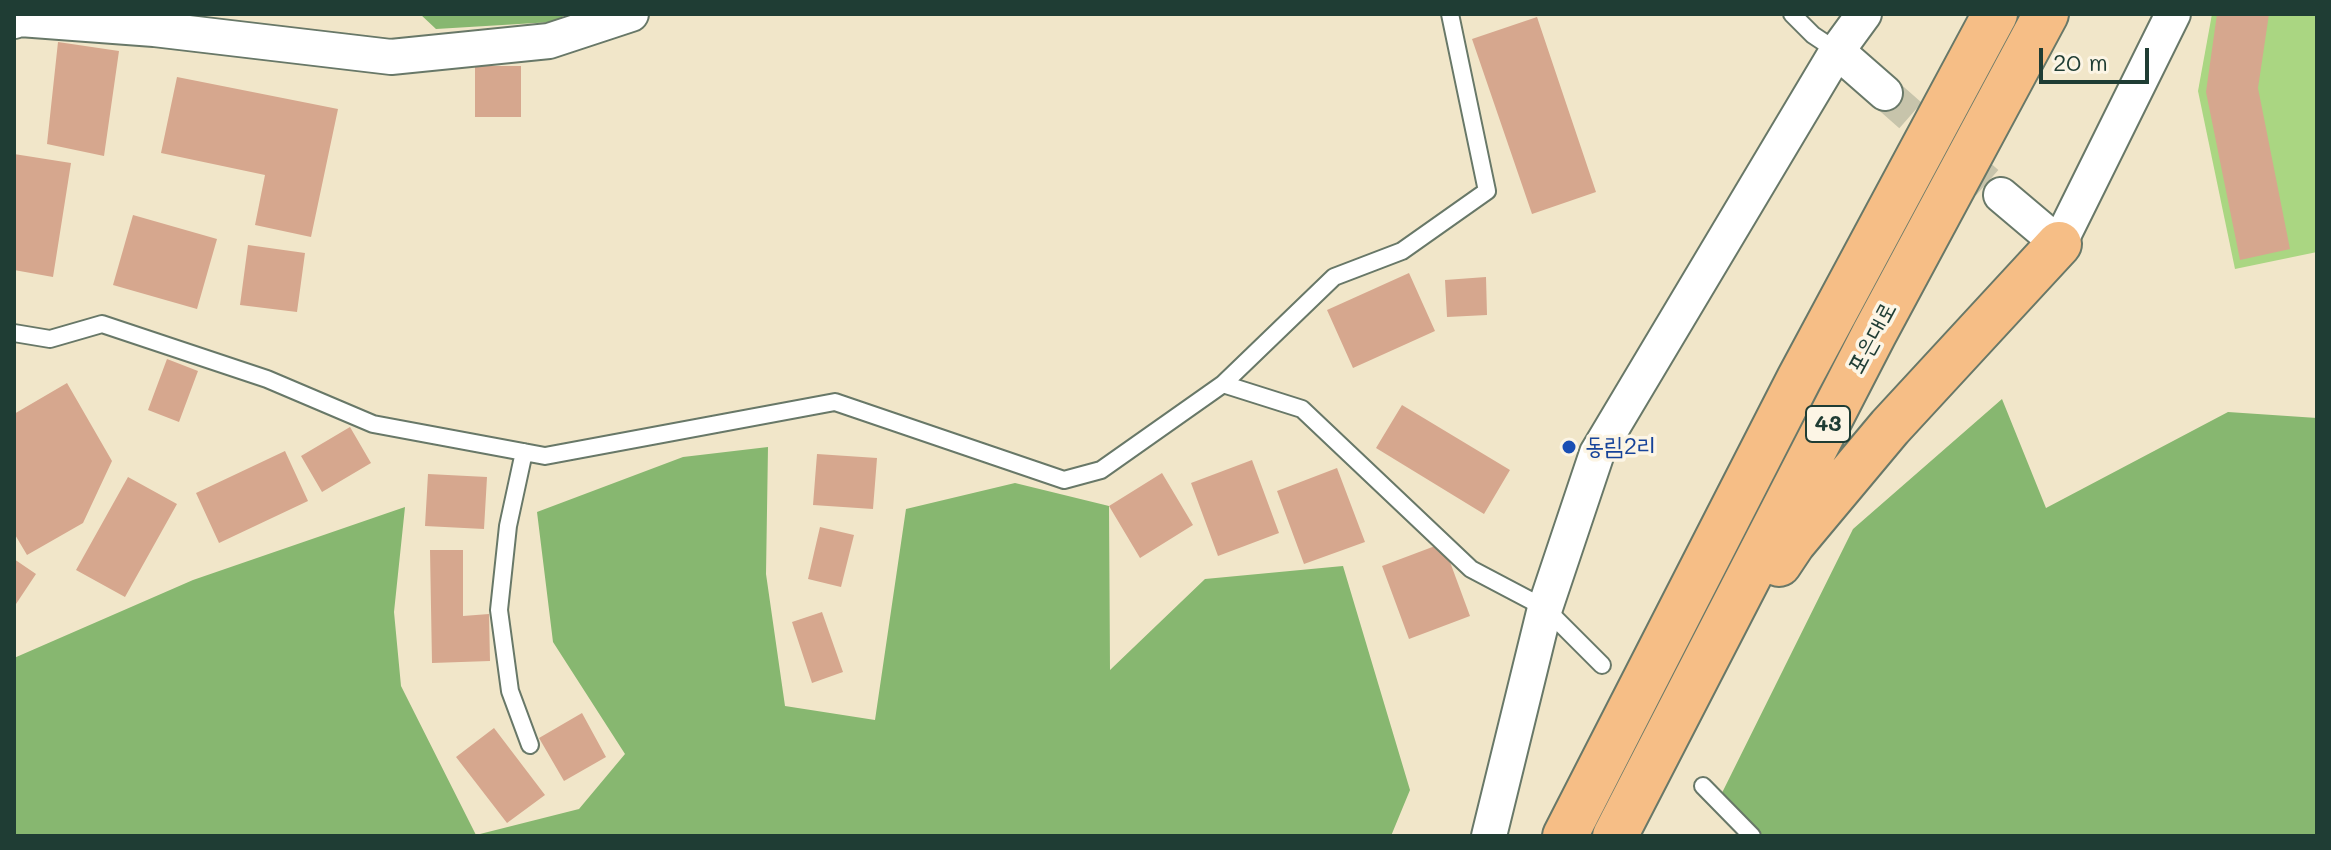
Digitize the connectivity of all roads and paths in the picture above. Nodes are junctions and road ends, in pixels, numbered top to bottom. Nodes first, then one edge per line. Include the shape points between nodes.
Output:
1 (631, 14) edge
2 (1450, 14) edge
3 (1792, 14) edge
4 (1864, 14) edge
5 (1995, 14) edge
6 (2046, 14) edge
7 (2173, 14) edge
8 (14, 21) edge
9 (1837, 51) junction
10 (1885, 93) tunnel mouth
11 (2001, 195) tunnel mouth
12 (2059, 244) junction
13 (14, 333) edge
14 (1223, 384) junction
15 (524, 452) junction
16 (1545, 608) junction
17 (1602, 665) dead end
18 (1691, 691) junction
19 (530, 745) dead end
20 (1703, 786) dead end
21 (1489, 836) edge
22 (1565, 836) edge
23 (1615, 836) edge
24 (1752, 836) edge

1 - 8 street via 549,41 391,57 154,29
2 - 14 lane via 1487,191 1402,251 1334,277
3 - 9 lane
4 - 9 street
5 - 22 highway, 포은대로 / 43 via 1799,379
6 - 18 highway, 포은대로 / 43
7 - 12 street
9 - 10 street
9 - 16 street via 1597,453
11 - 12 street
12 - 18 highway via 1890,427 1793,543
13 - 15 lane via 50,339 102,324 267,379 373,424
14 - 15 lane via 1101,470 1064,480 835,402 545,456
14 - 16 lane via 1302,409 1471,569
15 - 19 lane via 508,526 499,610 510,691
16 - 17 lane
16 - 21 street
18 - 23 highway, 포은대로 / 43
20 - 24 lane

